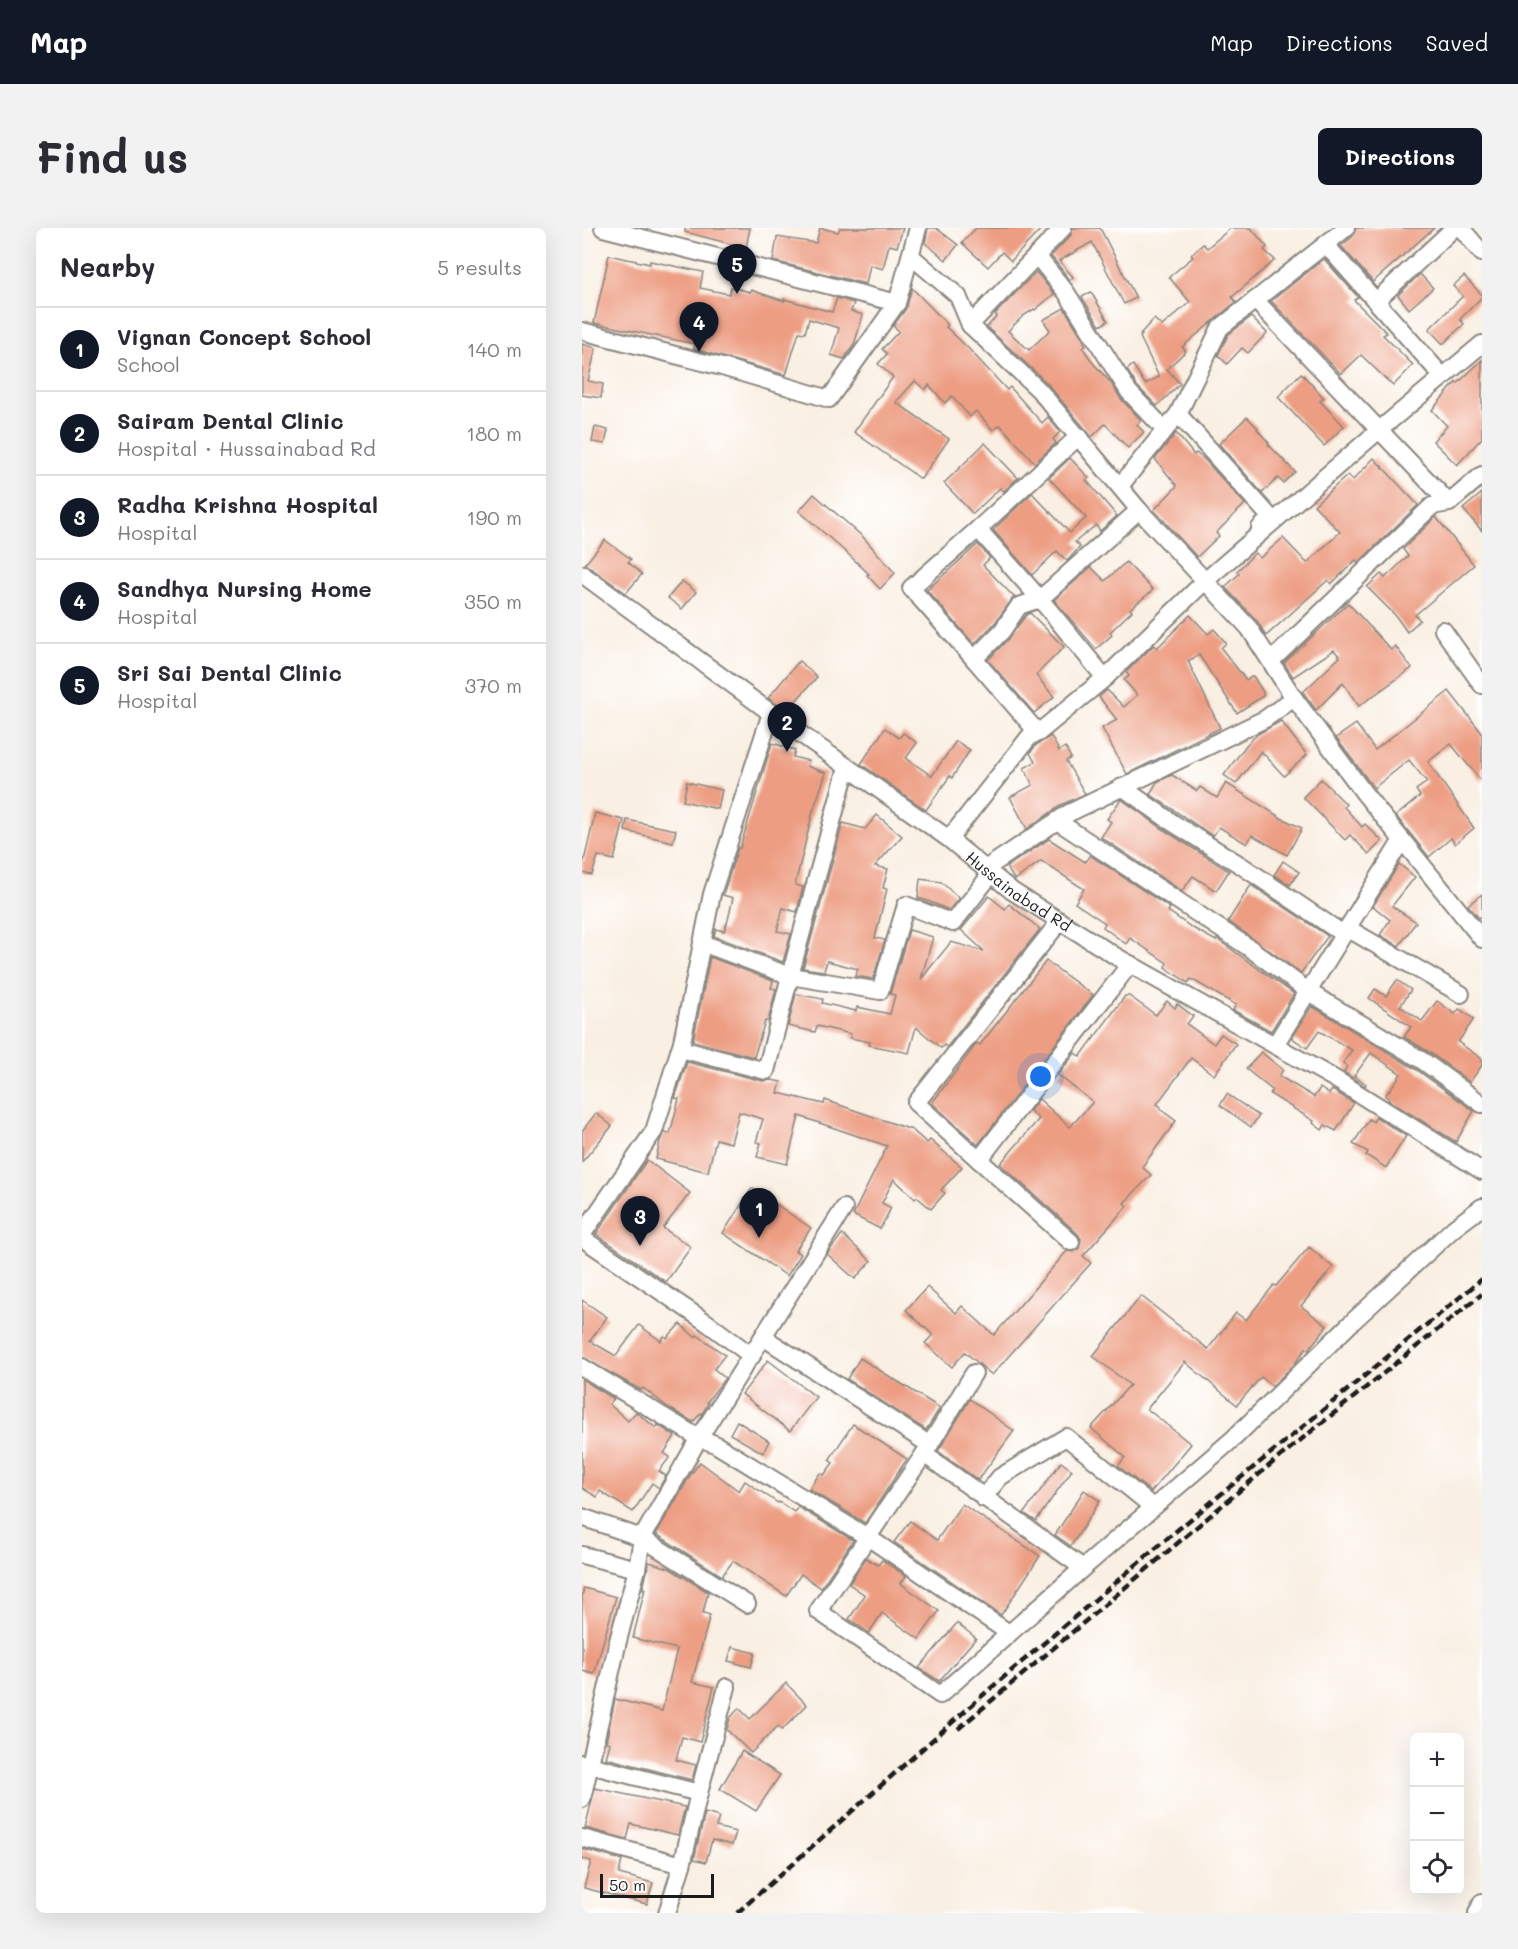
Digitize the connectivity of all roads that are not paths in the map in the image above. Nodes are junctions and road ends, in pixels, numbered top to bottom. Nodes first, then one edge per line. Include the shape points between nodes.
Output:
1 (603, 228) edge
2 (918, 228) edge
3 (1063, 228) edge
4 (1346, 228) edge
5 (1454, 228) edge
6 (1461, 228) edge
7 (1326, 245) junction
8 (1482, 253) edge
9 (911, 256) junction
10 (1037, 256) junction
11 (1255, 300) junction
12 (1376, 301) junction
13 (897, 303) junction
14 (970, 325) junction
15 (582, 331) edge
16 (1482, 344) edge
17 (1443, 377) junction
18 (1178, 414) junction
19 (1165, 430) junction
20 (1378, 431) junction
21 (1079, 436) junction
22 (1482, 475) edge
23 (1120, 486) junction
24 (1449, 503) junction
25 (1139, 510) junction
26 (978, 529) junction
27 (582, 574) edge
28 (1206, 580) junction
29 (1040, 599) junction
30 (1443, 630) dead end
31 (974, 659) junction
32 (1270, 661) junction
33 (1105, 678) junction
34 (1482, 686) edge
35 (1294, 698) junction
36 (771, 713) junction
37 (1038, 733) junction
38 (847, 767) junction
39 (1122, 787) junction
40 (1057, 820) junction
41 (950, 839) junction
42 (1402, 840) junction
43 (988, 871) junction
44 (1060, 921) junction
45 (1345, 931) junction
46 (1482, 939) edge
47 (702, 943) junction
48 (1130, 964) junction
49 (790, 976) junction
50 (1309, 992) junction
51 (1461, 994) dead end
52 (1275, 1045) junction
53 (680, 1048) junction
54 (1482, 1104) edge
55 (979, 1160) junction
56 (1482, 1171) edge
57 (1482, 1207) edge
58 (844, 1208) dead end
59 (582, 1236) edge
60 (1071, 1242) dead end
61 (763, 1337) junction
62 (752, 1356) junction
63 (582, 1367) edge
64 (974, 1372) dead end
65 (699, 1438) junction
66 (927, 1450) junction
67 (983, 1498) junction
68 (1153, 1507) junction
69 (582, 1517) edge
70 (642, 1538) junction
71 (869, 1538) junction
72 (582, 1555) edge
73 (1083, 1568) junction
74 (637, 1569) junction
75 (747, 1604) dead end
76 (1009, 1633) junction
77 (727, 1687) dead end
78 (586, 1764) edge
79 (699, 1792) junction
80 (582, 1799) edge
81 (582, 1838) edge
82 (682, 1865) junction
83 (1482, 1902) edge
84 (667, 1913) edge
85 (1477, 1913) edge

1 - 13 street
2 - 9 street
3 - 10 street
4 - 7 street
5 - 12 street
6 - 8 street
7 - 11 street
7 - 12 street
9 - 13 street
9 - 14 street via 958,296
10 - 14 street
10 - 19 street via 1066,292 1129,392
11 - 18 street via 1220,328
11 - 20 street
12 - 17 street
13 - 15 street via 829,399
14 - 21 street via 1039,390
16 - 17 street
17 - 20 street
18 - 19 street
18 - 28 street via 1271,518
19 - 23 street
20 - 24 street
20 - 28 street
21 - 23 street
21 - 26 street
22 - 24 street
23 - 25 street
24 - 32 street via 1432,506
25 - 28 street
25 - 29 street
26 - 29 street
26 - 31 street via 911,588
27 - 36 street, Hussainabad Rd
28 - 32 street via 1249,628
28 - 33 street
29 - 31 street via 1019,606 1002,631
29 - 33 street
30 - 34 street
31 - 37 street
32 - 35 street
33 - 37 street
35 - 39 street via 1265,719
35 - 42 street
36 - 38 street, Hussainabad Rd
36 - 47 street via 712,894
37 - 41 street via 1030,736
38 - 41 street, Hussainabad Rd
38 - 49 street
39 - 40 street
39 - 45 street
40 - 43 street
40 - 50 street
41 - 43 street, Hussainabad Rd
42 - 45 street
42 - 46 street
43 - 44 street, Hussainabad Rd
43 - 49 street via 953,923 906,905 879,991
44 - 48 street, Hussainabad Rd
44 - 55 street via 916,1103
45 - 50 street
45 - 51 street
47 - 49 street
47 - 53 street
48 - 52 street, Hussainabad Rd
48 - 55 street
49 - 53 street via 766,1071
50 - 52 street
50 - 54 street via 1423,1061
52 - 56 street, Hussainabad Rd
53 - 59 street via 654,1131
55 - 60 street
57 - 68 street via 1350,1324 1234,1438
58 - 61 street
59 - 62 street
61 - 62 street
61 - 66 street
62 - 65 street
63 - 65 street
64 - 66 street
65 - 70 street
65 - 71 street
66 - 67 street
66 - 71 street
67 - 68 street via 1000,1477 1066,1437
67 - 73 street
68 - 73 street
69 - 70 street
70 - 74 street
70 - 75 street
71 - 76 street
71 - 76 street via 818,1611 940,1695
72 - 74 street
73 - 76 street
74 - 78 street
77 - 79 street
78 - 79 street
78 - 80 street
79 - 82 street
81 - 82 street
82 - 84 street
83 - 85 street

